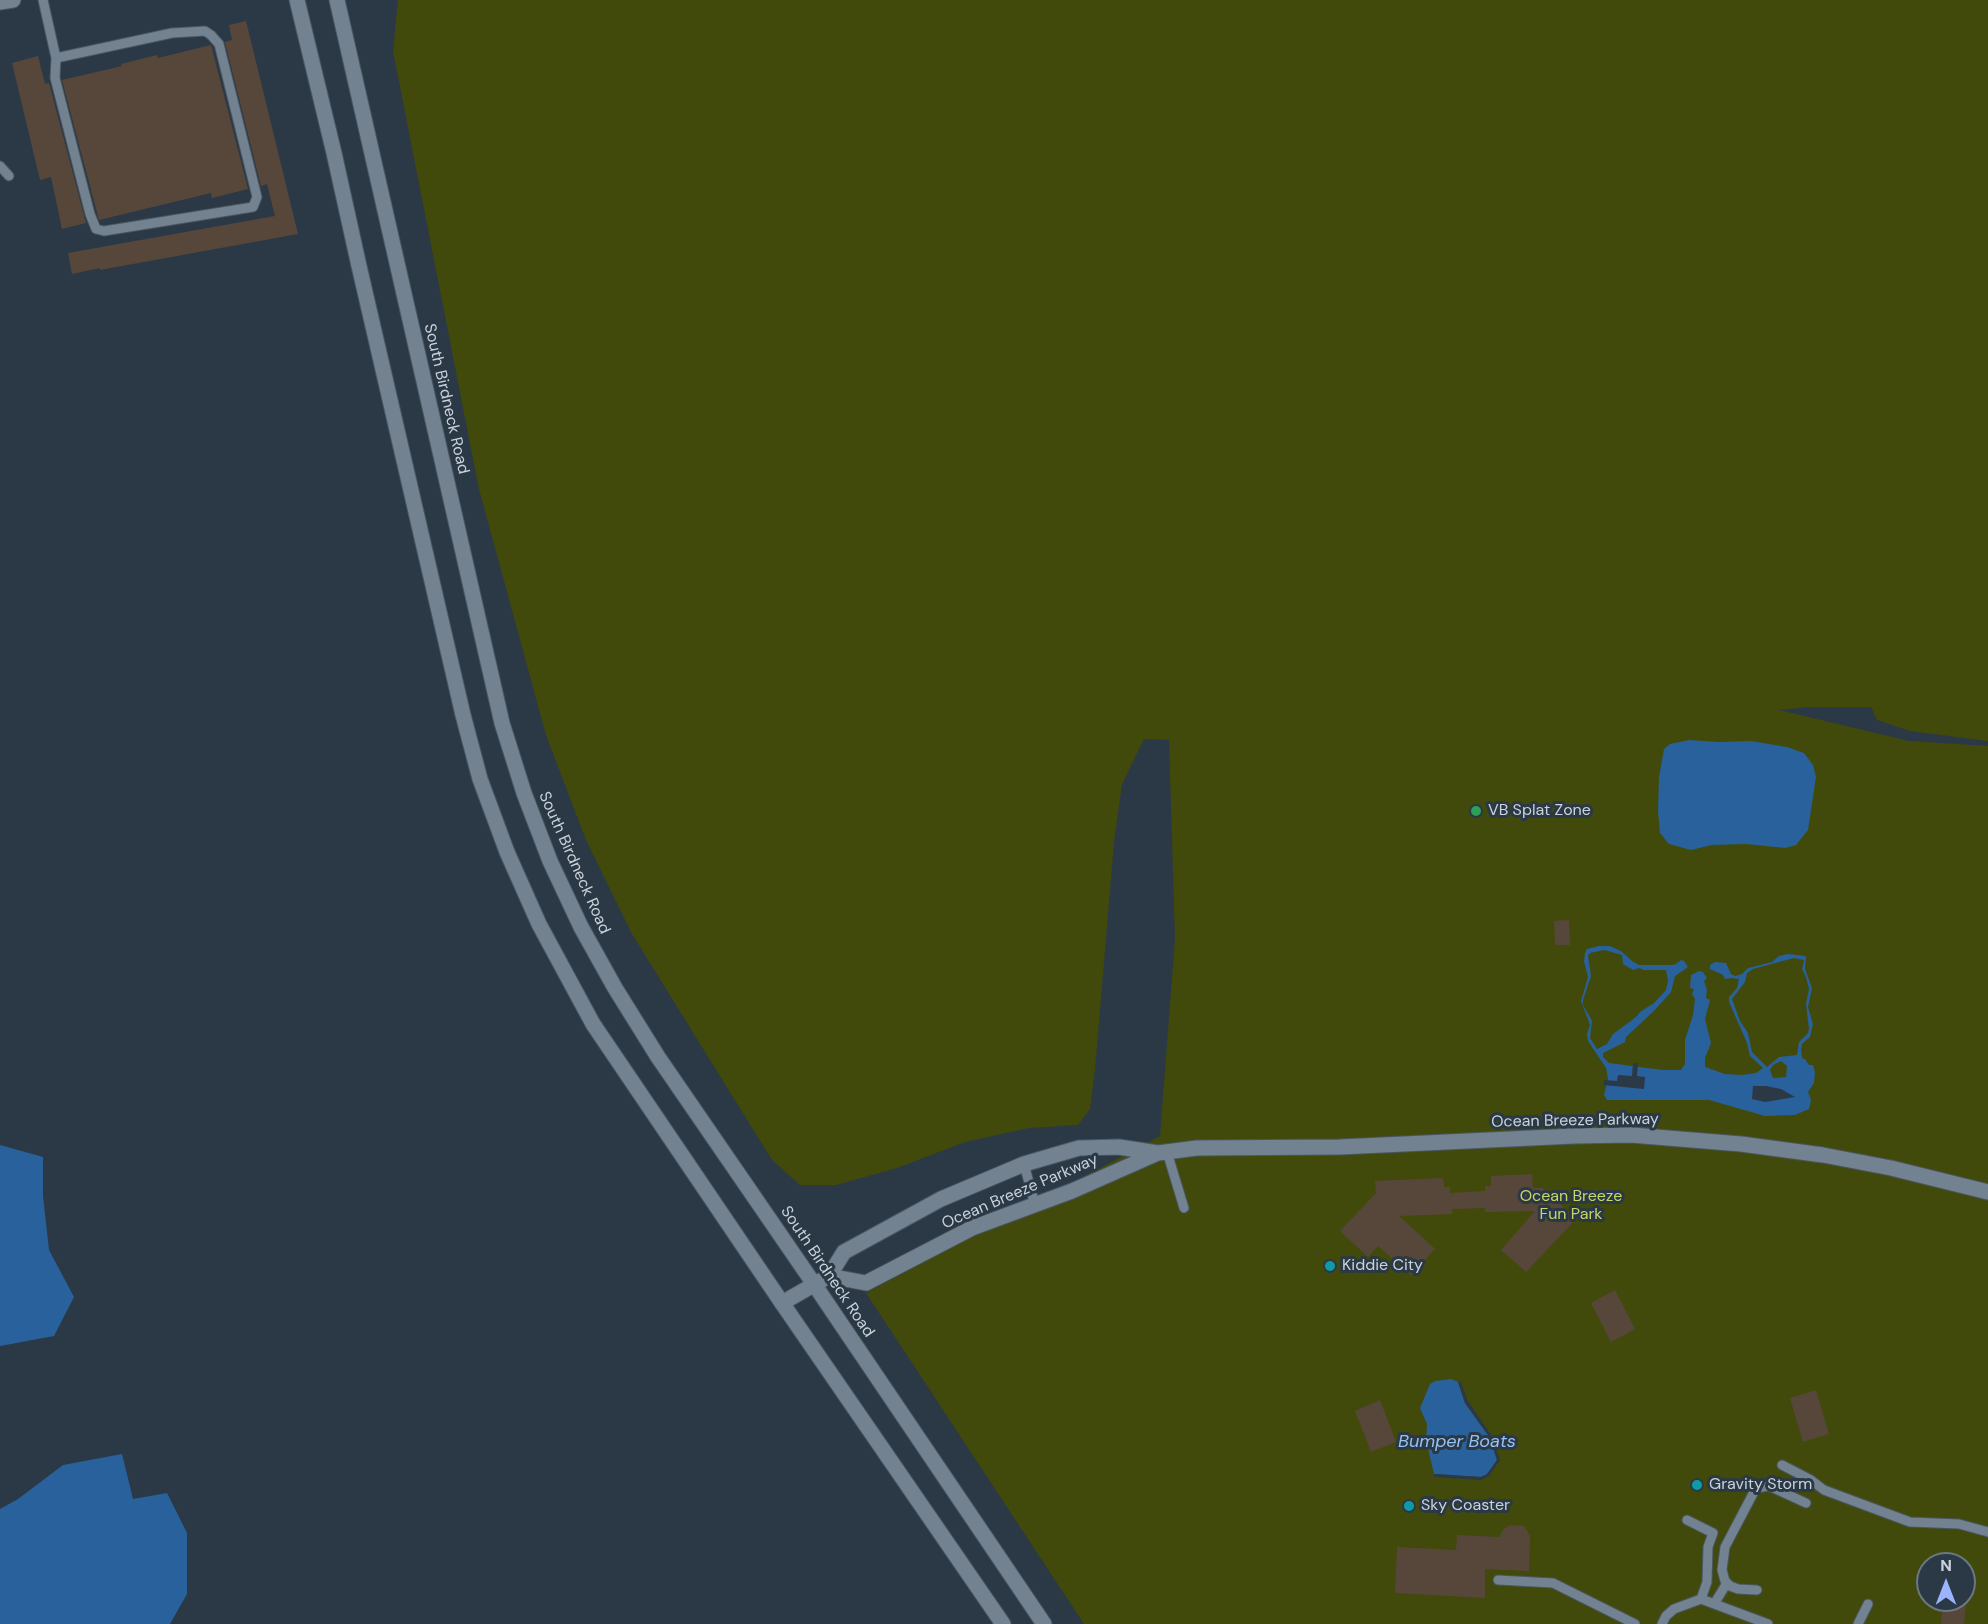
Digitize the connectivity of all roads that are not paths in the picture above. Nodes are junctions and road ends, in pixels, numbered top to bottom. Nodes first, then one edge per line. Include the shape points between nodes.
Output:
1 (13, 0) edge
2 (44, 0) edge
3 (297, 0) edge
4 (337, 0) edge
5 (0, 2) edge
6 (56, 58) junction
7 (0, 165) edge
8 (9, 176) dead end
9 (1162, 1152) junction
10 (1024, 1164) junction
11 (1988, 1192) edge
12 (1035, 1205) junction
13 (1184, 1208) dead end
14 (829, 1276) junction
15 (814, 1284) junction
16 (782, 1303) junction
17 (1782, 1465) dead end
18 (1806, 1503) dead end
19 (1687, 1520) dead end
20 (1988, 1532) edge
21 (1498, 1580) dead end
22 (1727, 1583) junction
23 (1757, 1590) dead end
24 (1701, 1599) junction
25 (1714, 1604) junction
26 (1868, 1604) dead end
27 (1003, 1624) edge
28 (1044, 1624) edge
29 (1635, 1624) edge
30 (1662, 1624) edge
31 (1768, 1624) edge
32 (1858, 1624) edge

1 - 5 main road
2 - 6 lane
3 - 16 main road via 460,704 480,779 507,852 539,924 593,1023
4 - 15 main road, South Birdneck Road via 486,657 524,794 550,861 615,988 657,1058
6 - 6 lane via 55,78 96,229 104,231 253,207 257,197 219,44 211,35 172,33
7 - 8 lane
9 - 10 main road, Ocean Breeze Parkway via 1119,1147 1079,1149
9 - 11 main road, Ocean Breeze Parkway via 1631,1135 1823,1155
9 - 12 main road, Ocean Breeze Parkway
9 - 13 lane
10 - 12 lane
10 - 14 main road, Ocean Breeze Parkway via 941,1199 844,1252
12 - 14 main road, Ocean Breeze Parkway via 972,1228 866,1283
14 - 15 main road, Ocean Breeze Parkway
15 - 16 main road, Ocean Breeze Parkway
15 - 28 main road, South Birdneck Road
16 - 27 main road
17 - 20 lane via 1824,1490 1894,1516 1910,1521 1959,1524
18 - 22 lane via 1769,1486 1756,1488 1725,1547 1722,1570
19 - 24 lane via 1713,1533
21 - 29 lane via 1553,1583
22 - 23 lane via 1738,1589
22 - 25 lane
24 - 25 lane
24 - 30 lane via 1674,1609
25 - 31 lane
26 - 32 lane

